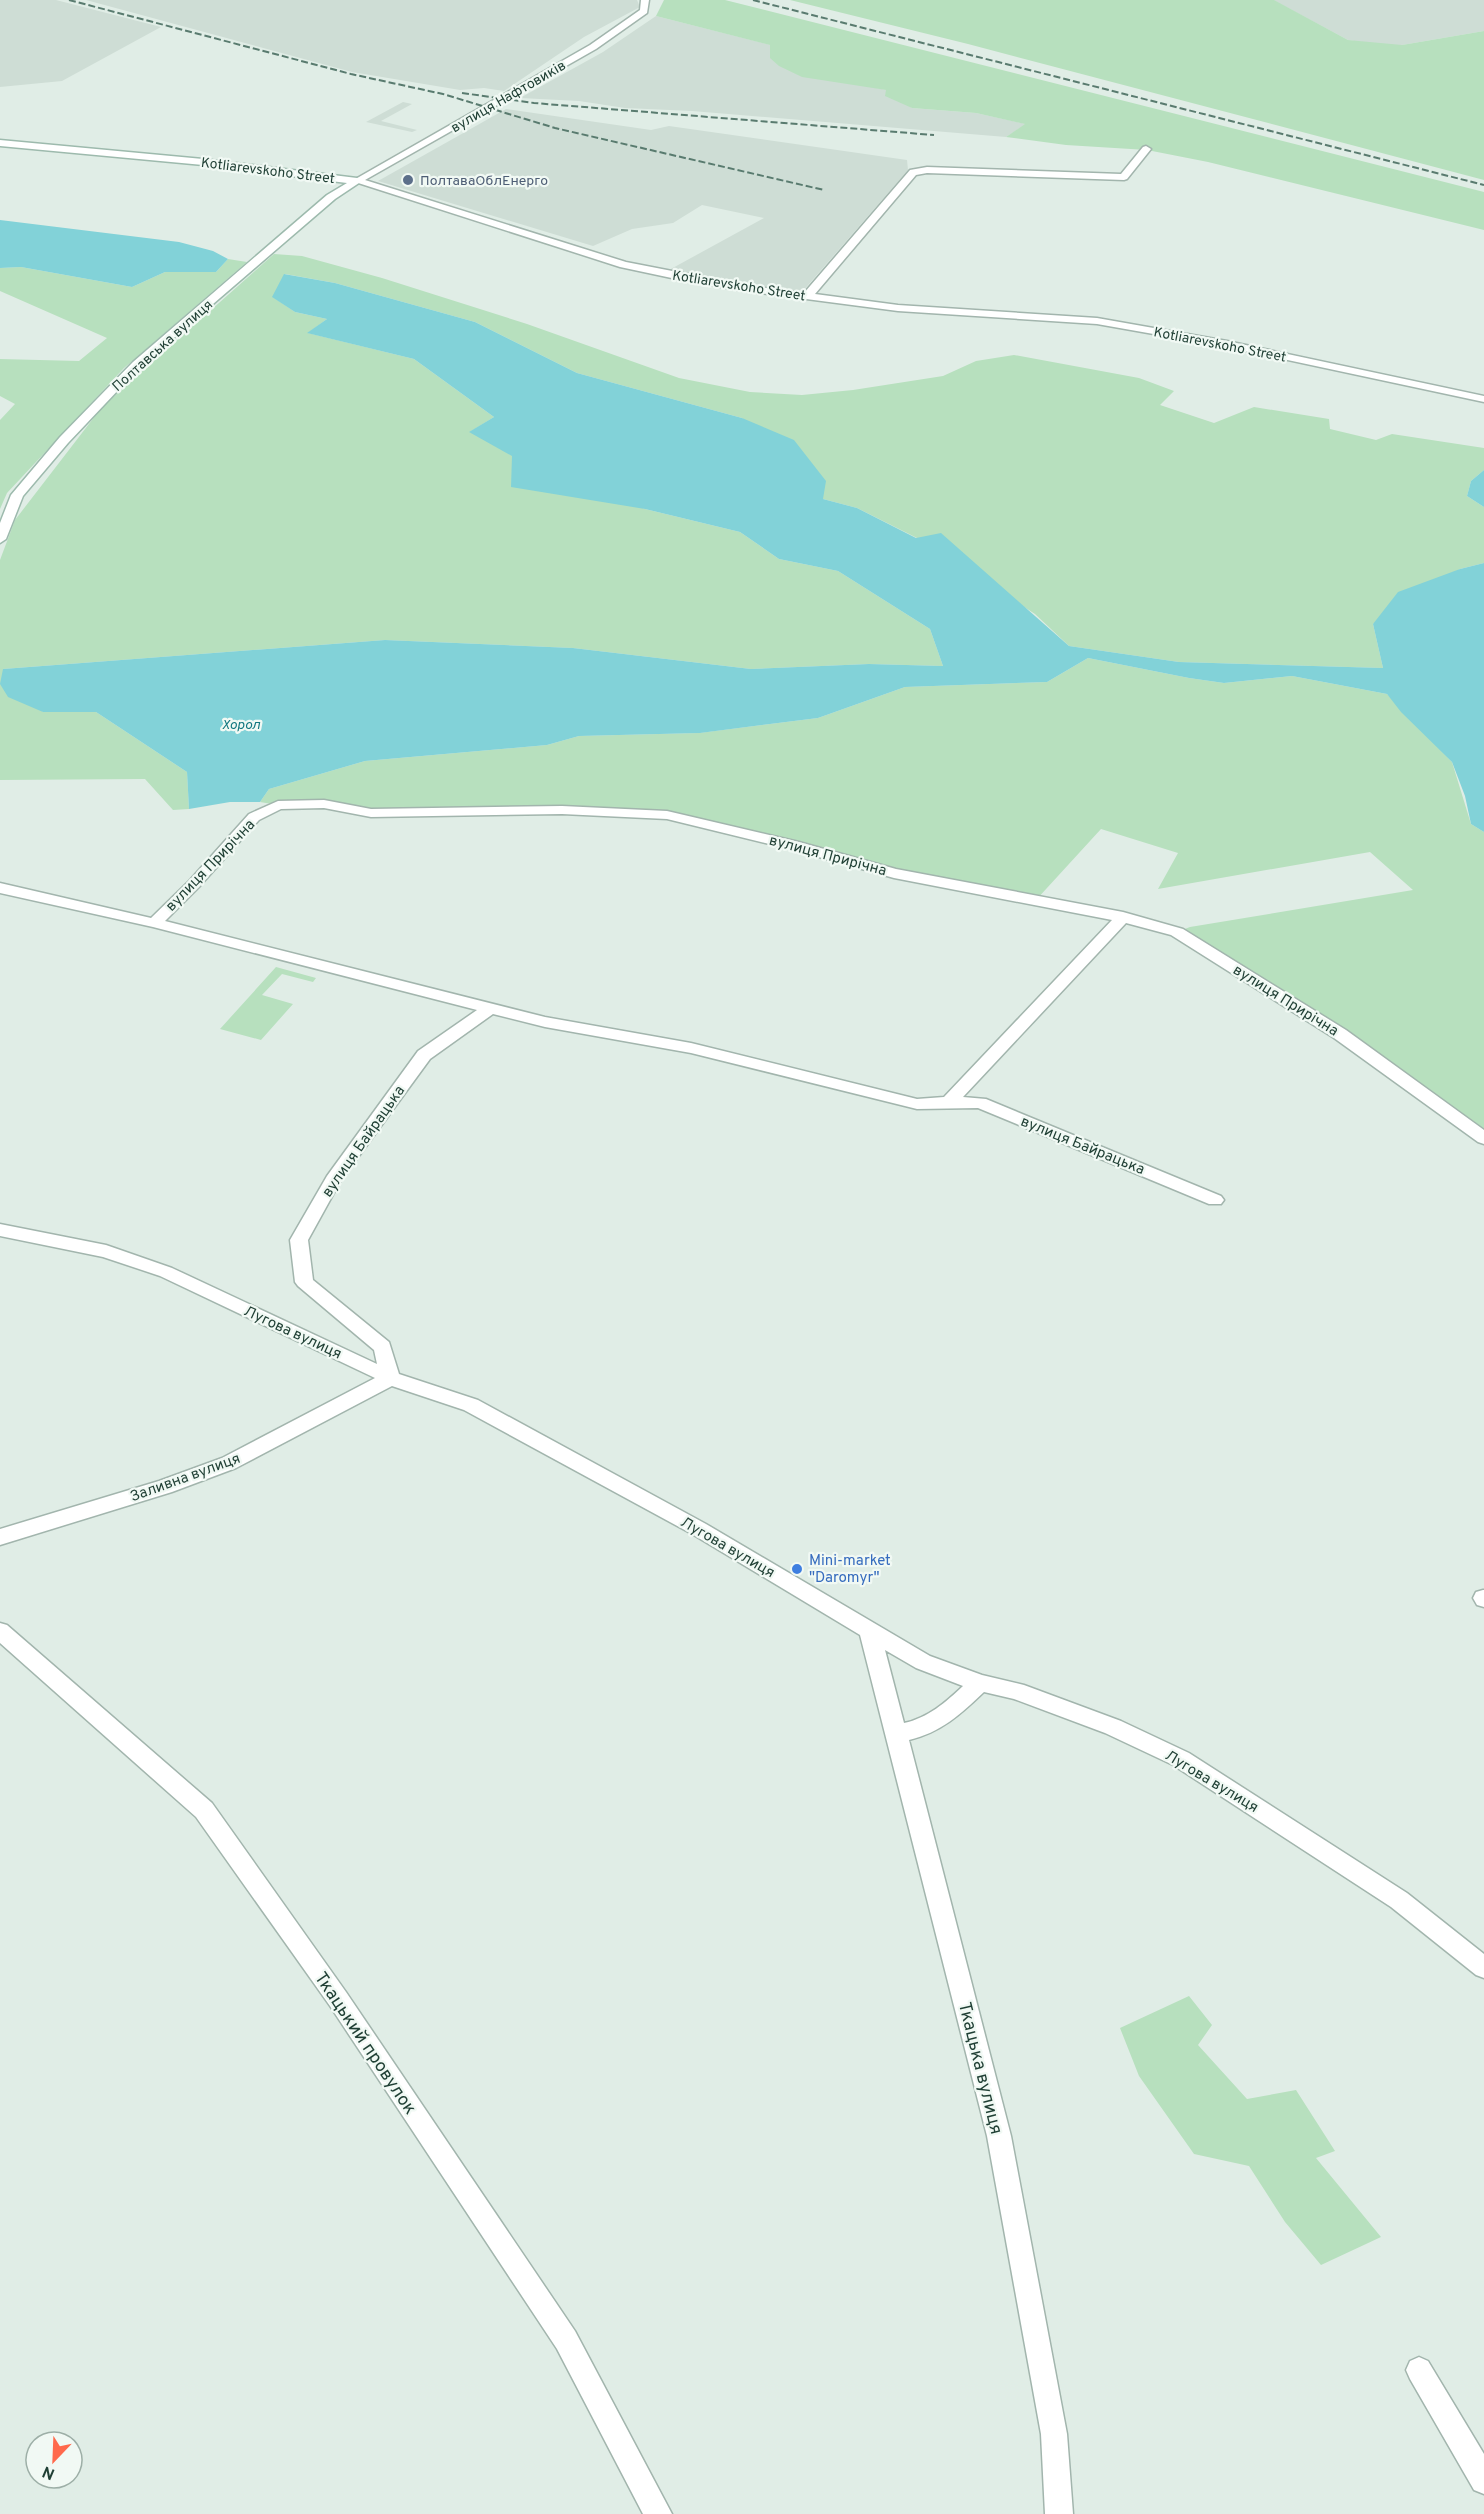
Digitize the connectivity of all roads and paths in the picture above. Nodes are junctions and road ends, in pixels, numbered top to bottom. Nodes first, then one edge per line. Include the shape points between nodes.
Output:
1 (645, 0) edge
2 (0, 144) edge
3 (1146, 150) dead end
4 (357, 181) junction
5 (807, 296) junction
6 (1484, 399) edge
7 (0, 539) edge
8 (0, 888) edge
9 (1123, 917) junction
10 (154, 923) junction
11 (490, 1008) junction
12 (949, 1102) junction
13 (1484, 1138) edge
14 (1215, 1200) dead end
15 (0, 1230) edge
16 (391, 1378) junction
17 (0, 1537) edge
18 (869, 1628) junction
19 (0, 1631) edge
20 (980, 1683) junction
21 (896, 1734) junction
22 (1484, 1968) edge
23 (1419, 2370) dead end
24 (1484, 2480) edge
25 (658, 2514) edge
26 (1059, 2514) edge

1 - 4 street, вулиця Нафтовиків via 644,11 593,47
2 - 4 street, Kotliarevskoho Street via 203,162
3 - 5 street via 1124,177 913,172
4 - 5 street, Kotliarevskoho Street via 624,265
4 - 7 street, Полтавська вулиця via 331,197 137,364 17,495
5 - 6 street, Kotliarevskoho Street via 898,308 1097,321 1227,344
8 - 10 street, вулиця Байрацька
9 - 10 street, вулиця Прирічна via 894,873 667,815 562,810 371,813 324,804 278,805 255,817
9 - 12 street
9 - 13 street, вулиця Прирічна via 1177,932 1340,1034
10 - 11 street, вулиця Байрацька
11 - 12 street, вулиця Байрацька via 691,1048 917,1104
11 - 16 street, вулиця Байрацька via 424,1055 333,1180 299,1240 304,1282 382,1347
12 - 14 street, вулиця Байрацька via 980,1103
15 - 16 street, Лугова вулиця via 106,1251 166,1272
16 - 17 street, Заливна вулиця via 229,1463 165,1488
16 - 18 street, Лугова вулиця via 480,1410 699,1529
18 - 20 street, Лугова вулиця via 923,1662
18 - 21 street, Ткацька вулиця
19 - 25 street, Ткацький провулок via 204,1810 338,1999 566,2340
20 - 21 street via 956,1707 924,1728
20 - 22 street, Лугова вулиця via 1016,1691 1113,1727 1181,1760 1399,1900
21 - 26 street, Ткацька вулиця via 999,2136 1054,2434
23 - 24 street

